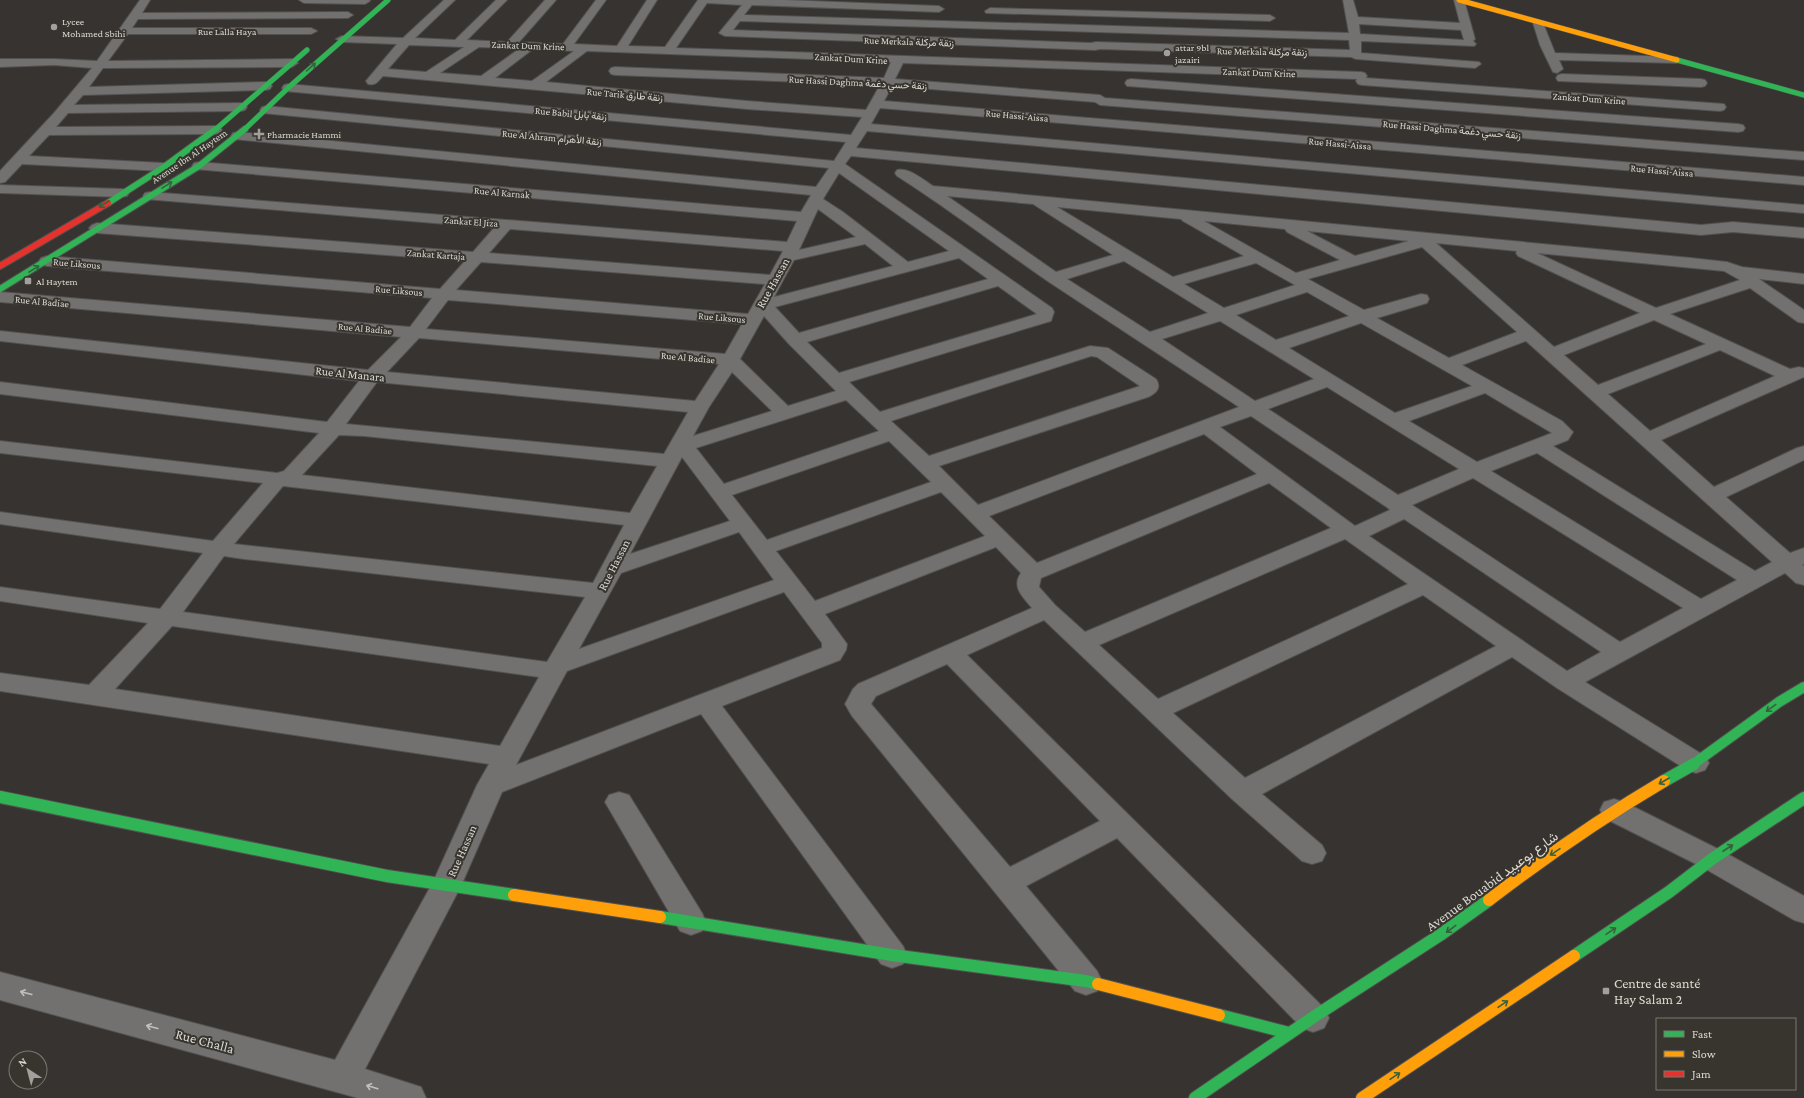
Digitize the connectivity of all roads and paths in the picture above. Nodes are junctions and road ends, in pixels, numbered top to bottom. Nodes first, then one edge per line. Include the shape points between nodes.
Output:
1 (145, 0) edge
2 (304, 0) edge
3 (366, 0) edge
4 (388, 0) edge
5 (450, 0) edge
6 (502, 0) edge
7 (551, 0) edge
8 (601, 0) edge
9 (652, 0) edge
10 (704, 0) edge
11 (1348, 0) edge
12 (1459, 0) edge
13 (749, 2) junction
14 (773, 2) edge
15 (940, 4) edge
16 (993, 4) edge
17 (1100, 13) junction
18 (1088, 14) junction
19 (135, 16) junction
20 (348, 16) junction
21 (738, 18) junction
22 (1270, 18) dead end
23 (1353, 20) junction
24 (1538, 22) junction
25 (339, 23) dead end
26 (935, 25) junction
27 (985, 27) junction
28 (1465, 27) junction
29 (1099, 29) junction
30 (124, 31) junction
31 (321, 31) dead end
32 (1355, 37) junction
33 (342, 39) junction
34 (406, 41) junction
35 (929, 42) junction
36 (458, 43) junction
37 (476, 44) junction
38 (1470, 44) junction
39 (510, 45) junction
40 (530, 46) junction
41 (567, 46) junction
42 (1096, 46) junction
43 (311, 47) joint
44 (586, 47) junction
45 (620, 49) junction
46 (112, 50) junction
47 (127, 50) dead end
48 (292, 50) dead end
49 (638, 50) junction
50 (668, 50) junction
51 (1356, 55) junction
52 (1551, 56) junction
53 (898, 60) junction
54 (922, 61) junction
55 (1680, 61) junction
56 (0, 62) edge
57 (292, 64) junction
58 (1475, 64) junction
59 (98, 65) junction
60 (1092, 67) junction
61 (1109, 68) junction
62 (615, 71) junction
63 (380, 72) junction
64 (429, 75) junction
65 (741, 76) junction
66 (1362, 78) junction
67 (1562, 78) junction
68 (484, 80) junction
69 (888, 82) junction
70 (1122, 82) dead end
71 (1701, 83) junction
72 (536, 85) junction
73 (266, 86) junction
74 (288, 88) junction
75 (1485, 90) junction
76 (594, 91) junction
77 (78, 92) junction
78 (361, 93) junction
79 (1804, 95) edge
80 (1572, 96) junction
81 (1602, 99) junction
82 (1100, 100) junction
83 (1364, 100) junction
84 (719, 102) junction
85 (241, 107) junction
86 (1720, 107) junction
87 (65, 109) junction
88 (266, 110) junction
89 (1613, 119) junction
90 (1093, 122) junction
91 (1366, 122) junction
92 (1738, 128) junction
93 (215, 130) junction
94 (46, 131) junction
95 (858, 133) junction
96 (238, 136) junction
97 (1626, 143) junction
98 (1368, 145) junction
99 (1759, 153) junction
100 (1804, 156) edge
101 (19, 160) junction
102 (198, 166) junction
103 (163, 167) junction
104 (1640, 168) junction
105 (1371, 171) junction
106 (902, 173) dead end
107 (0, 179) edge
108 (1804, 181) edge
109 (0, 189) edge
110 (929, 190) junction
111 (122, 193) junction
112 (150, 196) junction
113 (1035, 200) junction
114 (814, 203) junction
115 (1804, 209) edge
116 (1180, 214) junction
117 (506, 224) junction
118 (1283, 224) junction
119 (97, 228) junction
120 (1673, 229) junction
121 (1804, 233) edge
122 (867, 239) junction
123 (1423, 240) junction
124 (1508, 246) junction
125 (790, 252) junction
126 (0, 253) edge
127 (961, 253) junction
128 (18, 256) junction
129 (1125, 256) junction
130 (475, 257) junction
131 (1259, 257) junction
132 (47, 261) junction
133 (1353, 261) junction
134 (0, 266) edge
135 (905, 268) junction
136 (1745, 277) junction
137 (1054, 278) junction
138 (1295, 278) junction
139 (1804, 279) edge
140 (775, 280) junction
141 (1001, 280) junction
142 (1170, 283) junction
143 (1310, 286) junction
144 (0, 288) edge
145 (444, 294) junction
146 (0, 297) edge
147 (1421, 299) dead end
148 (759, 310) junction
149 (1656, 313) junction
150 (1220, 314) junction
151 (1364, 316) junction
152 (1804, 318) edge
153 (414, 332) junction
154 (1529, 334) junction
155 (0, 336) edge
156 (1148, 338) junction
157 (796, 340) junction
158 (1722, 344) junction
159 (1274, 347) junction
160 (1551, 354) junction
161 (731, 360) junction
162 (1448, 364) junction
163 (1797, 373) edge
164 (372, 377) junction
165 (1328, 380) junction
166 (1488, 386) junction
167 (843, 387) junction
168 (0, 388) edge
169 (1594, 393) junction
170 (700, 407) junction
171 (1254, 408) junction
172 (784, 413) junction
173 (1393, 420) junction
174 (885, 426) junction
175 (1206, 426) junction
176 (334, 429) junction
177 (1647, 439) junction
178 (1538, 445) junction
179 (0, 447) edge
180 (677, 451) junction
181 (1804, 452) edge
182 (926, 464) junction
183 (1475, 470) junction
184 (1271, 475) junction
185 (278, 479) junction
186 (944, 484) junction
187 (719, 493) junction
188 (1712, 496) junction
189 (1400, 508) junction
190 (974, 514) junction
191 (0, 518) edge
192 (637, 520) junction
193 (742, 524) junction
194 (1350, 532) junction
195 (999, 538) junction
196 (218, 549) junction
197 (762, 549) junction
198 (1798, 566) edge
199 (612, 568) junction
200 (1033, 573) junction
201 (1754, 580) junction
202 (788, 582) junction
203 (1425, 585) junction
204 (600, 591) junction
205 (0, 594) edge
206 (1701, 609) junction
207 (1047, 610) junction
208 (810, 611) junction
209 (166, 618) junction
210 (1082, 643) junction
211 (1514, 646) junction
212 (1619, 653) junction
213 (952, 654) junction
214 (556, 669) junction
215 (0, 682) edge
216 (1566, 682) junction
217 (1804, 687) edge
218 (95, 695) junction
219 (706, 703) junction
220 (1154, 711) junction
221 (507, 757) junction
222 (1696, 763) junction
223 (491, 785) junction
224 (1242, 792) junction
225 (0, 797) edge
226 (1804, 798) edge
227 (619, 802) dead end
228 (1614, 810) junction
229 (1119, 824) junction
230 (1312, 853) dead end
231 (1712, 859) junction
232 (1006, 882) junction
233 (446, 886) junction
234 (1804, 911) edge
235 (691, 922) junction
236 (892, 955) junction
237 (1086, 981) junction
238 (0, 986) edge
239 (1312, 1018) junction
240 (1289, 1033) junction
241 (343, 1078) junction
242 (409, 1098) edge
243 (1195, 1098) edge
244 (1362, 1098) edge

1 - 19 street
2 - 3 street
3 - 20 street
4 - 33 street, Avenue Ibn Al Haytem
5 - 34 street
6 - 36 street
7 - 39 street
8 - 41 street
9 - 45 street
10 - 13 street
10 - 50 street
11 - 23 street
12 - 24 street
12 - 28 street
13 - 14 street
13 - 21 street
14 - 15 street
15 - 26 street
16 - 18 street
16 - 18 street via 1085,3
16 - 27 street
17 - 18 street
17 - 22 street
17 - 29 street
19 - 20 street
19 - 30 street
20 - 25 street
21 - 26 street
21 - 35 street, Rue Merkala زنقة مركلة via 724,32 726,34
23 - 28 street
23 - 32 street
24 - 52 street
24 - 55 street
26 - 27 street
26 - 35 street
27 - 29 street
28 - 38 street
29 - 32 street
29 - 42 street
30 - 31 street, Rue Lalla Haya
30 - 46 street
32 - 38 street
32 - 51 street
33 - 34 street, Zankat Dum Krine
74 -> 33 street, Avenue Ibn Al Haytem
34 - 36 street, Zankat Dum Krine
34 - 63 street
35 - 42 street, Rue Merkala زنقة مركلة
35 - 54 street
36 - 37 street, Zankat Dum Krine
37 - 39 street, Zankat Dum Krine
37 - 64 street
38 - 58 street
39 - 40 street, Zankat Dum Krine
40 - 41 street, Zankat Dum Krine
40 - 68 street
41 - 44 street, Zankat Dum Krine
42 - 51 street, Rue Merkala زنقة مركلة
42 - 60 street
43 - 48 street
43 - 57 street, Avenue Ibn Al Haytem
44 - 45 street, Zankat Dum Krine
44 - 72 street
45 - 49 street, Zankat Dum Krine
46 - 47 street
46 - 59 street
49 - 50 street, Zankat Dum Krine
49 - 62 street
50 - 53 street, Zankat Dum Krine
51 - 58 street, Rue Merkala زنقة مركلة
51 - 66 street
52 - 55 street
52 - 67 street
53 - 54 street, Zankat Dum Krine
53 - 69 street, Rue Hassan
54 - 60 street, Zankat Dum Krine
55 - 71 street
55 - 79 street
56 - 59 street
57 - 59 street
57 - 73 street, Avenue Ibn Al Haytem
58 - 75 street
59 - 77 street
60 - 61 street, Zankat Dum Krine
61 - 66 street, Zankat Dum Krine
61 - 82 street
62 - 65 street, Rue Hassi Daghma زنقة حسي دغمة
62 - 76 street
63 - 64 street, Rue Tarik زنقة طارق
63 - 78 street
64 - 68 street, Rue Tarik زنقة طارق
65 - 69 street, Rue Hassi Daghma زنقة حسي دغمة
65 - 84 street
66 - 75 street, Zankat Dum Krine
66 - 83 street
67 - 71 street
67 - 80 street
68 - 72 street, Rue Tarik زنقة طارق
69 - 82 street, Rue Hassi Daghma زنقة حسي دغمة
69 - 95 street, Rue Hassan
70 - 83 street
71 - 86 street
72 - 76 street, Rue Tarik زنقة طارق
73 - 77 street
73 - 85 street, Avenue Ibn Al Haytem
74 - 78 street, Rue Babil زنقة بابل
74 - 88 street, Avenue Ibn Al Haytem
75 - 80 street, Zankat Dum Krine
76 - 84 street, Rue Tarik زنقة طارق
77 - 87 street
78 - 95 street, Rue Babil زنقة بابل
80 - 81 street, Zankat Dum Krine
81 - 86 street, Zankat Dum Krine
81 - 89 street
82 - 90 street
82 - 91 street, Rue Hassi Daghma زنقة حسي دغمة
83 - 89 street
83 - 91 street
84 - 95 street, Rue Tarik زنقة طارق via 794,110
85 - 87 street
85 - 93 street, Avenue Ibn Al Haytem
86 - 92 street
87 - 94 street
88 - 95 street, Rue Al Ahram زنقة الأهرام
88 - 96 street, Avenue Ibn Al Haytem
89 - 92 street
89 - 97 street
90 - 95 street, Rue Hassi-Aissa
90 - 98 street, Rue Hassi-Aissa
91 - 97 street, Rue Hassi Daghma زنقة حسي دغمة
91 - 98 street
92 - 99 street
93 - 94 street
93 - 103 street, Avenue Ibn Al Haytem
94 - 101 street
95 - 105 street
95 - 114 street, Rue Hassan
95 - 120 street
95 - 127 street
96 - 102 street, Avenue Ibn Al Haytem
96 - 114 street
97 - 99 street, Rue Hassi Daghma زنقة حسي دغمة
97 - 104 street
98 - 104 street, Rue Hassi-Aissa
98 - 105 street
99 - 100 street, Rue Hassi Daghma زنقة حسي دغمة
101 - 103 street
101 - 107 street
112 -> 102 street, Avenue Ibn Al Haytem
102 - 114 street, Rue Al Karnak
103 - 111 street, Avenue Ibn Al Haytem
104 - 108 street, Rue Hassi-Aissa
104 - 120 street
105 - 120 street
106 - 110 street
109 - 111 street
110 - 113 street
110 - 137 street
111 -> 128 street, Avenue Ibn Al Haytem
112 - 117 street, Zankat El Jiza
112 - 119 street, Avenue Ibn Al Haytem
113 - 116 street
113 - 129 street
114 - 122 street via 838,215
114 - 125 street, Rue Hassan
115 - 120 street
116 - 118 street
116 - 131 street
117 - 125 street, Zankat El Jiza
117 - 130 street
118 - 123 street
118 - 133 street
119 - 130 street, Zankat Kartaja
119 - 132 street, Avenue Ibn Al Haytem
120 - 121 street via 1733,227
120 - 124 street
120 - 136 street
122 - 125 street, Zankat El Jiza
122 - 135 street
123 - 124 street
123 - 133 street
123 - 154 street
124 - 149 street
125 - 140 street, Rue Hassan
126 - 128 street
127 - 135 street, Rue Liksous
127 - 141 street
128 - 134 street, Avenue Ibn Al Haytem
129 - 137 street
129 - 142 street
130 - 140 street, Zankat Kartaja
130 - 145 street
131 - 138 street
131 - 142 street
144 -> 132 street, Avenue Ibn Al Haytem
132 - 145 street, Rue Liksous
133 - 138 street
135 - 148 street, Rue Liksous
136 - 139 street
136 - 149 street
136 - 152 street
137 - 156 street
138 - 143 street
140 - 148 street, Rue Hassan
141 - 157 street
141 - 167 street via 1043,309 1047,315
142 - 150 street
143 - 150 street
143 - 151 street
145 - 148 street, Rue Liksous
145 - 153 street
146 - 153 street, Rue Al Badiae
147 - 151 street
148 - 157 street
148 - 161 street, Rue Hassan
149 - 158 street
149 - 160 street
150 - 156 street
150 - 159 street
151 - 159 street
151 - 162 street
153 - 161 street, Rue Al Badiae
153 - 164 street
154 - 160 street
154 - 162 street
155 - 164 street, Rue Al Manara
156 - 171 street
157 - 167 street
158 - 163 street
158 - 169 street
159 - 165 street
160 - 169 street
161 - 170 street, Rue Hassan
161 - 172 street
162 - 166 street
163 - 177 street
164 - 170 street, Rue Al Manara
164 - 176 street via 338,418
165 - 171 street
165 - 173 street
166 - 173 street
166 - 178 street via 1556,424 1563,432 1561,436
167 - 172 street
167 - 174 street
168 - 176 street
169 - 177 street
170 - 180 street, Rue Hassan
171 - 175 street
171 - 189 street
172 - 180 street
173 - 183 street
174 - 182 street
174 - 182 street via 1090,351 1102,352 1149,384 1149,389 1141,393
174 - 187 street
175 - 184 street
175 - 190 street
176 - 180 street
176 - 185 street via 291,475
177 - 188 street
178 - 183 street
178 - 201 street
179 - 185 street
180 - 187 street
180 - 192 street, Rue Hassan
181 - 188 street
182 - 186 street
183 - 189 street
183 - 206 street
184 - 194 street
184 - 200 street
185 - 192 street
185 - 196 street
186 - 190 street
186 - 197 street
187 - 193 street
188 - 198 street
189 - 194 street
189 - 212 street
190 - 195 street
191 - 196 street
192 - 199 street, Rue Hassan
193 - 197 street
193 - 199 street
194 - 203 street
194 - 210 street
195 - 200 street
195 - 208 street
196 - 204 street
196 - 209 street
197 - 202 street
198 - 201 street
199 - 204 street, Rue Hassan
200 - 207 street via 1028,579 1028,588
201 - 206 street
202 - 208 street
202 - 214 street
203 - 211 street
203 - 220 street
204 - 214 street, Rue Hassan
205 - 209 street
206 - 212 street
207 - 210 street
207 - 213 street
208 - 219 street via 834,642 835,650 831,654
209 - 214 street via 450,658
209 - 218 street
210 - 220 street
211 - 216 street
211 - 224 street
212 - 216 street
213 - 229 street
213 - 232 street via 867,690 858,704
214 - 221 street, Rue Hassan
215 - 218 street
216 - 222 street
217 -> 222 street, Avenue Bouabid شارع بوعبيد via 1779,702
218 - 221 street
219 - 223 street
219 - 236 street
220 - 224 street
221 - 223 street, Rue Hassan
222 -> 228 street, Avenue Bouabid شارع بوعبيد
223 - 233 street, Rue Hassan
224 - 230 street
225 - 233 street
231 -> 226 street
227 - 235 street
228 - 231 street
228 -> 239 street, Avenue Bouabid شارع بوعبيد via 1446,932
229 - 232 street
229 - 239 street
231 - 234 street
244 -> 231 street via 1669,892
232 - 237 street
233 - 235 street
233 - 241 street, Rue Hassan
235 - 236 street
236 - 237 street
237 - 240 street
241 -> 238 street, Rue Challa
239 - 240 street, Avenue Bouabid شارع بوعبيد
240 - 243 street, Avenue Bouabid شارع بوعبيد
242 -> 241 street, Rue Challa

